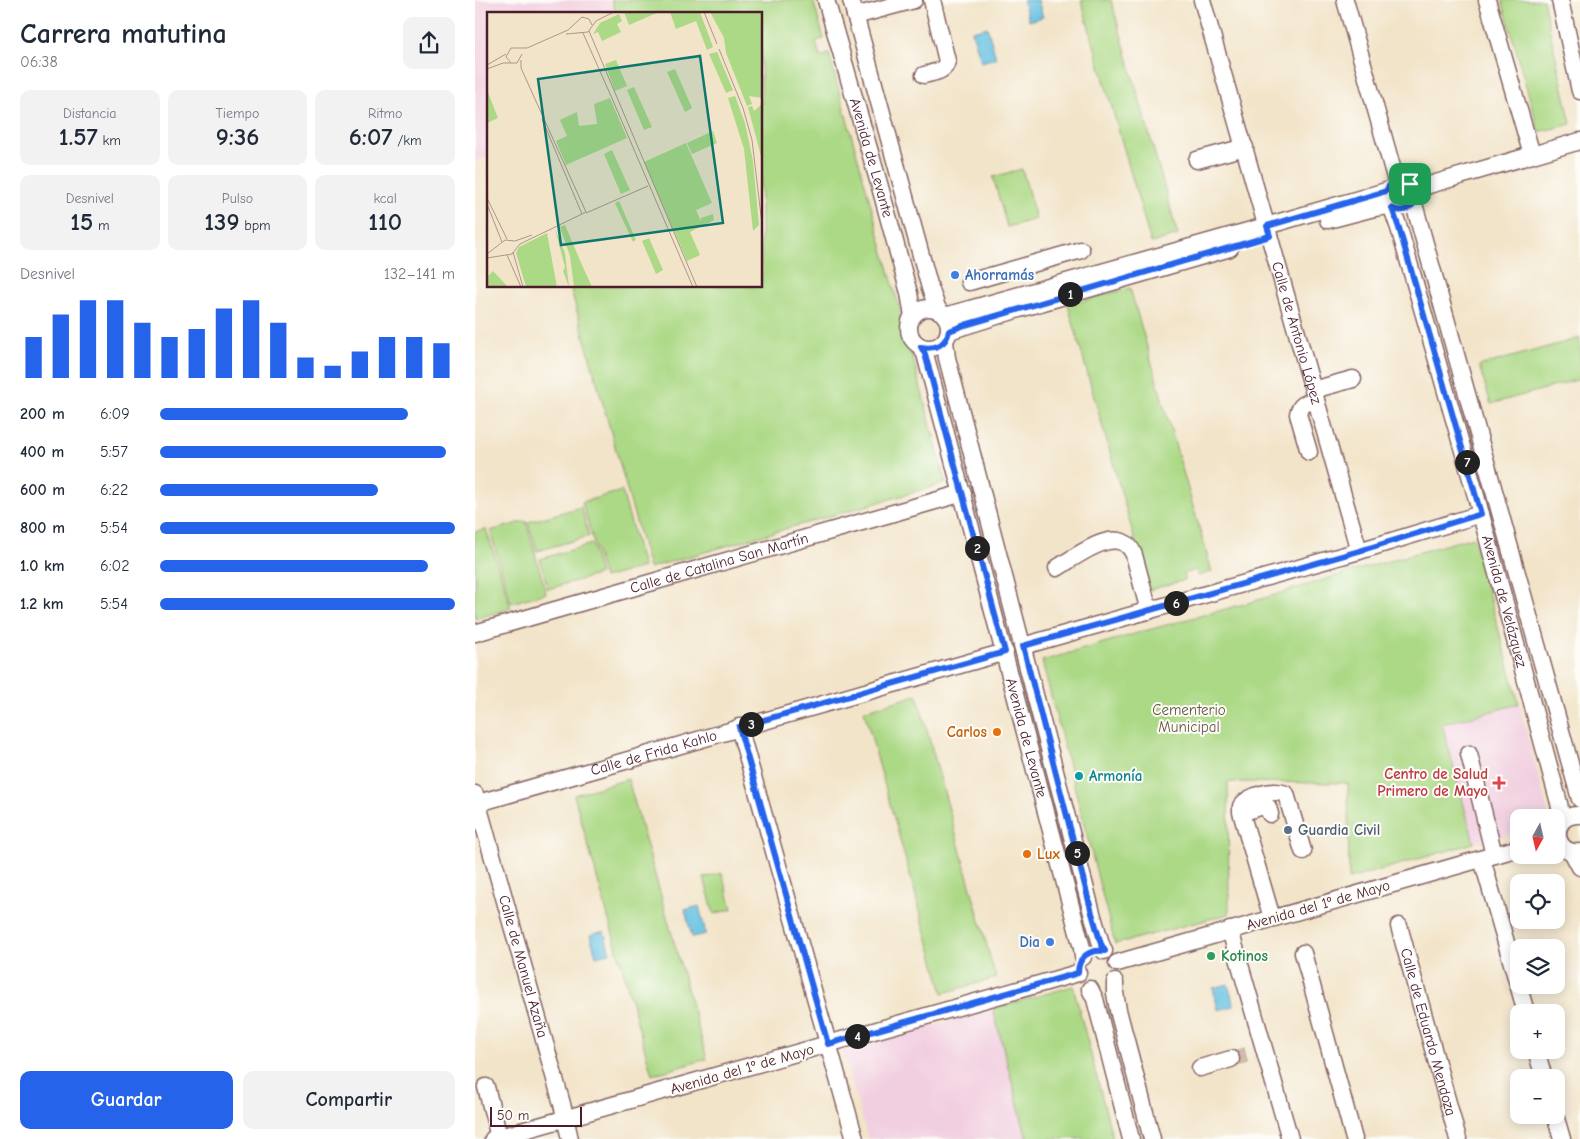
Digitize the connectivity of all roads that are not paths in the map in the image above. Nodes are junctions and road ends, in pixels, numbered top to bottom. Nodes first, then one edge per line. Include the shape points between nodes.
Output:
1 (826, 0) edge
2 (914, 0) edge
3 (932, 0) edge
4 (1202, 0) edge
5 (1345, 0) edge
6 (1487, 0) edge
7 (1560, 0) edge
8 (853, 8) edge
9 (925, 75) dead end
10 (1580, 92) edge
11 (1580, 141) edge
12 (1245, 147) junction
13 (1532, 154) junction
14 (1197, 160) dead end
15 (1391, 197) junction
16 (1415, 197) junction
17 (1269, 231) junction
18 (1081, 250) dead end
19 (1008, 271) junction
20 (969, 282) dead end
21 (1015, 295) junction
22 (913, 316) junction
23 (944, 325) junction
24 (921, 347) junction
25 (1353, 379) dead end
26 (1314, 395) junction
27 (1309, 452) dead end
28 (963, 493) junction
29 (1481, 514) junction
30 (1359, 551) junction
31 (1057, 568) dead end
32 (1149, 611) junction
33 (475, 633) edge
34 (1023, 646) junction
35 (1005, 652) junction
36 (739, 727) junction
37 (1469, 754) dead end
38 (1580, 799) edge
39 (476, 800) edge
40 (1560, 809) edge
41 (1241, 812) junction
42 (1270, 814) dead end
43 (1580, 815) edge
44 (1565, 819) edge
45 (1303, 851) dead end
46 (1510, 851) edge
47 (1576, 852) edge
48 (1488, 857) junction
49 (1580, 867) edge
50 (1272, 918) junction
51 (1399, 926) dead end
52 (1230, 930) junction
53 (1105, 951) junction
54 (1303, 953) dead end
55 (1083, 957) junction
56 (1117, 963) junction
57 (1078, 973) junction
58 (1115, 982) junction
59 (1090, 989) junction
60 (1524, 1004) edge
61 (828, 1044) junction
62 (1231, 1059) tunnel mouth
63 (1200, 1068) dead end
64 (486, 1087) dead end
65 (566, 1118) junction
66 (1558, 1124) edge
67 (496, 1138) edge
68 (570, 1139) edge
69 (855, 1139) edge
70 (1131, 1139) edge
71 (1152, 1139) edge
72 (1290, 1139) edge
73 (1354, 1139) edge
74 (1459, 1139) edge
75 (1562, 1139) edge

1 - 22 street, Avenida de Levante via 881,187
2 - 8 street
3 - 9 street via 947,61 941,70
4 - 12 street, Calle de Antonio López
5 - 15 street, Avenida de Velázquez
6 - 13 street
7 - 10 street
8 - 23 street, Avenida de Levante via 929,288
11 - 13 street
12 - 14 street
12 - 17 street, Calle de Antonio López
13 - 16 street
15 - 16 street via 1396,211 1405,210
15 - 16 street via 1406,181 1413,187
15 - 17 street
15 - 29 street, Avenida de Velázquez
16 - 38 street, Avenida de Velázquez
17 - 21 street
17 - 23 street via 1010,312
17 - 26 street, Calle de Antonio López
18 - 19 street
19 - 20 street
19 - 21 street
21 - 23 street
22 - 23 street via 925,308
22 - 24 street via 909,330
23 - 24 street via 938,346
23 - 34 street, Avenida de Levante via 947,358
24 - 28 street, Avenida de Levante
25 - 26 street
26 - 27 street via 1299,408 1298,414
26 - 30 street, Calle de Antonio López
28 - 33 street, Calle de Catalina San Martín
28 - 35 street, Avenida de Levante
29 - 30 street
29 - 40 street, Avenida de Velázquez
30 - 32 street
31 - 32 street via 1101,543 1123,541 1134,555
32 - 34 street
34 - 53 street, Avenida de Levante via 1092,913
35 - 36 street, Calle de Frida Kahlo
35 - 55 street, Avenida de Levante
36 - 39 street, Calle de Frida Kahlo
36 - 61 street
37 - 48 street
39 - 65 street, Calle de Manuel Azaña
41 - 42 street via 1263,806 1268,807
41 - 45 street via 1245,800 1275,791 1286,794
41 - 50 street
43 - 44 street
46 - 48 street, Avenida del 1º de Mayo
47 - 49 street
48 - 50 street, Avenida del 1º de Mayo
48 - 60 street
50 - 52 street, Avenida del 1º de Mayo
51 - 74 street, Calle de Eduardo Mendoza
52 - 56 street, Avenida del 1º de Mayo
52 - 72 street via 1258,1052
53 - 55 street via 1093,951
53 - 56 street
54 - 73 street
55 - 57 street
56 - 58 street via 1119,972
57 - 59 street via 1081,983
57 - 61 street, Avenida del 1º de Mayo
58 - 59 street via 1104,990
58 - 71 street via 1118,1010
59 - 70 street
61 - 65 street, Avenida del 1º de Mayo
61 - 69 street
62 - 63 street
64 - 67 street
65 - 67 street, Avenida del 1º de Mayo
65 - 68 street, Calle de Manuel Azaña
66 - 75 street

